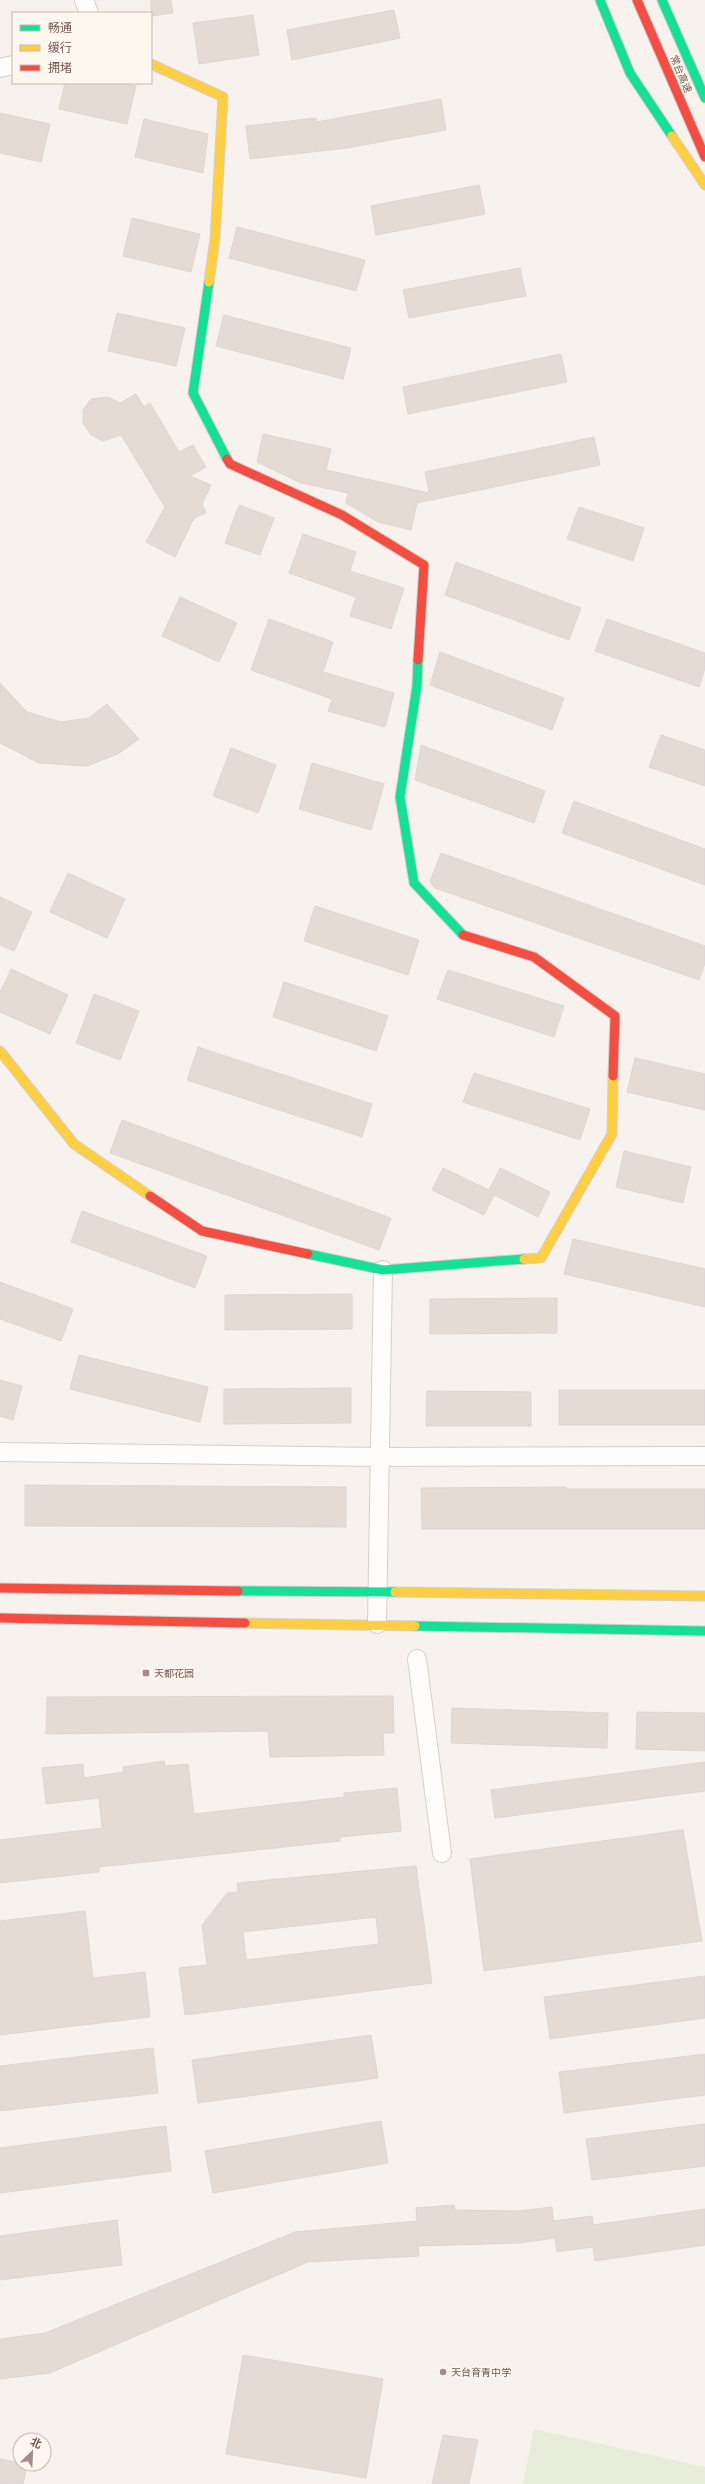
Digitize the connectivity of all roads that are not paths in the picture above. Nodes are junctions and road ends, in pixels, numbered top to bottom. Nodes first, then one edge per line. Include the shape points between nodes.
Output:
1 (84, 0) edge
2 (600, 0) edge
3 (637, 0) edge
4 (662, 0) edge
5 (89, 12) edge
6 (152, 64) edge
7 (12, 65) edge
8 (0, 68) edge
9 (705, 98) edge
10 (705, 157) edge
11 (705, 185) edge
12 (0, 1051) edge
13 (383, 1270) junction
14 (0, 1452) edge
15 (705, 1456) edge
16 (380, 1457) junction
17 (0, 1588) edge
18 (377, 1591) junction
19 (705, 1596) edge
20 (0, 1618) edge
21 (377, 1624) junction
22 (705, 1631) edge
23 (417, 1659) dead end
24 (442, 1853) dead end

1 - 5 street
2 - 11 main road via 630,73
3 - 10 main road, 常台高速
4 - 9 main road, 常台高速
6 - 13 main road via 223,97 215,239 193,393 230,464 342,515 424,565 417,686 400,797 414,883 463,935 534,957 615,1016 612,1134 540,1258
7 - 8 street
12 - 13 main road via 74,1144 202,1231
13 - 16 street
14 - 16 street
15 - 16 street
16 - 18 street
17 - 18 main road
18 - 19 main road
18 - 21 street
20 - 21 main road
21 - 22 main road
23 - 24 street

